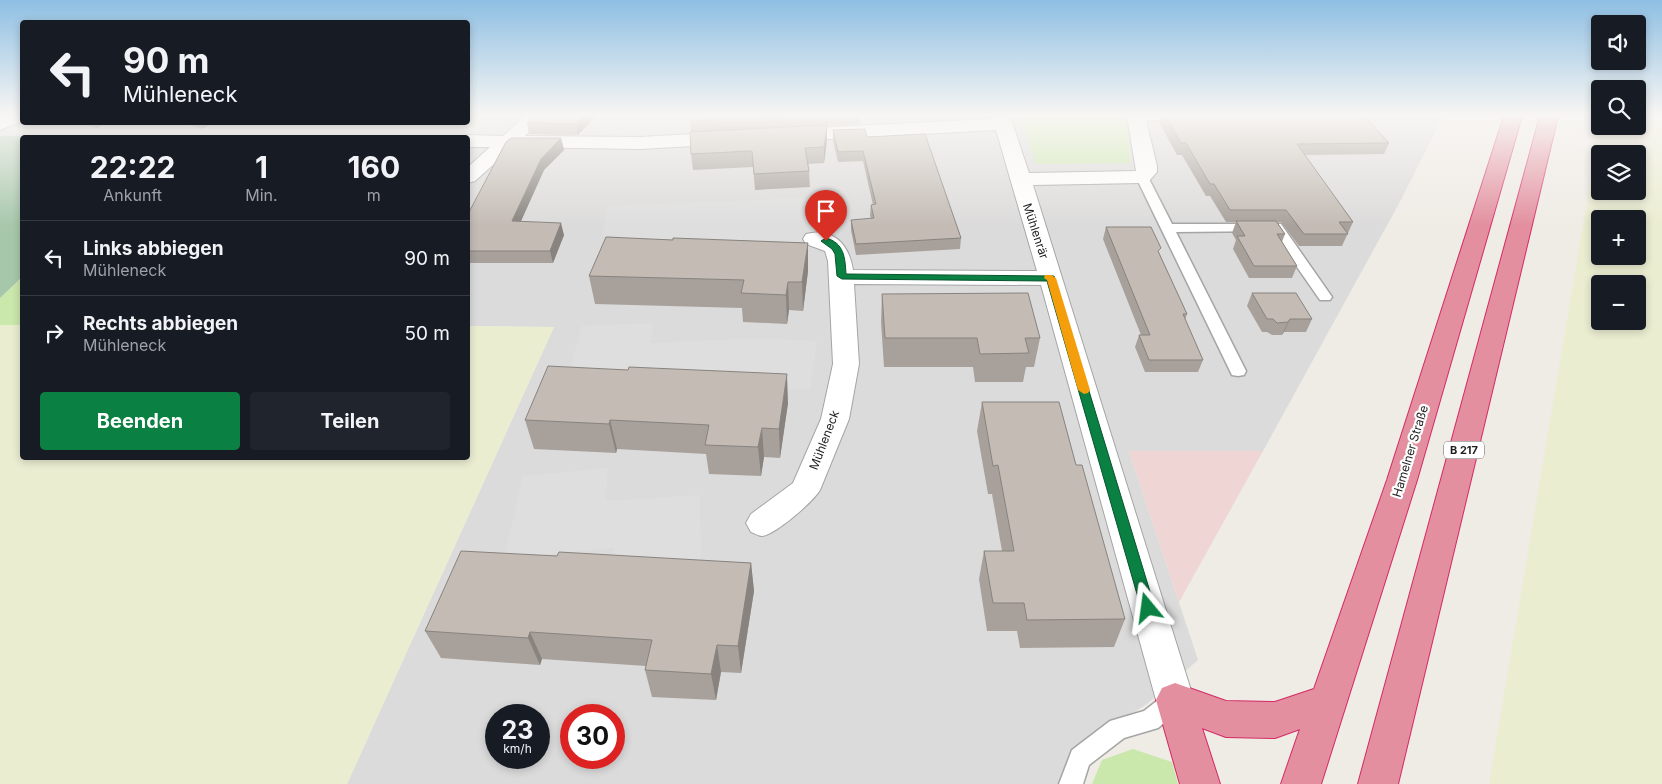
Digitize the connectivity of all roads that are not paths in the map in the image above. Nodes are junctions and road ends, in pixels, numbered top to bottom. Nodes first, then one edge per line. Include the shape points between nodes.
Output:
1 (496, 153) edge
2 (1012, 153) edge
3 (1144, 153) edge
4 (1503, 153) edge
5 (1540, 153) edge
6 (470, 175) edge
7 (1142, 177) junction
8 (1020, 178) junction
9 (1167, 228) junction
10 (814, 238) dead end
11 (842, 276) junction
12 (1051, 278) junction
13 (1324, 297) dead end
14 (1238, 371) dead end
15 (762, 523) dead end
16 (1176, 700) junction
17 (1328, 702) junction
18 (1071, 784) edge
19 (1200, 784) edge
20 (1301, 784) edge
21 (1378, 784) edge

1 - 6 street
2 - 8 street, Mühlenrär
3 - 7 street via 1147,172
4 - 17 highway, Hamelner Straße via 1402,480
5 - 21 highway, B 217
7 - 8 street
7 - 9 lane
8 - 12 street, Mühlenrär
9 - 13 lane via 1276,227
9 - 14 lane
10 - 11 street, Mühleneck via 836,247
11 - 12 street
11 - 15 street, Mühleneck via 846,364 835,418 805,490
12 - 16 street, Mühlenrär
16 - 17 highway via 1226,719 1275,720
16 - 18 lane via 1150,720 1118,729 1080,758
16 - 19 highway
17 - 20 highway, Hamelner Straße

